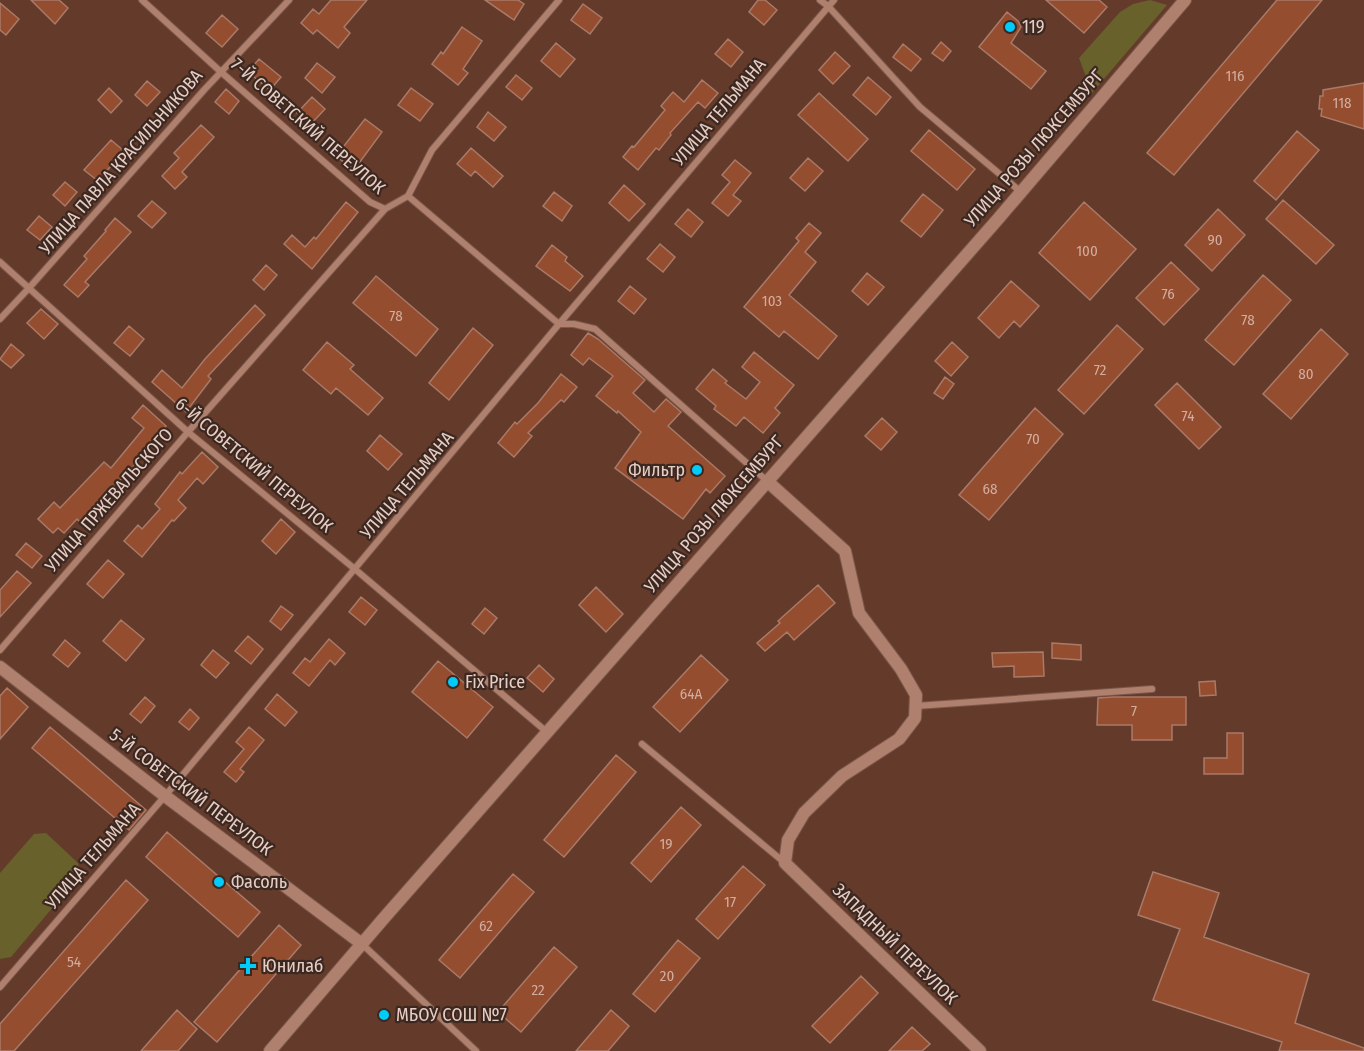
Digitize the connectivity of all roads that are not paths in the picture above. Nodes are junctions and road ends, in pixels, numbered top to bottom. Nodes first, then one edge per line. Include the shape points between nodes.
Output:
1 (142, 0) edge
2 (289, 0) edge
3 (559, 0) edge
4 (820, 0) edge
5 (834, 0) edge
6 (1185, 0) edge
7 (828, 6) junction
8 (221, 72) junction
9 (1021, 192) junction
10 (408, 196) junction
11 (385, 209) junction
12 (0, 262) edge
13 (29, 288) junction
14 (0, 319) edge
15 (559, 324) junction
16 (188, 432) junction
17 (767, 481) junction
18 (356, 570) junction
19 (0, 650) edge
20 (0, 667) edge
21 (1152, 689) dead end
22 (916, 706) junction
23 (548, 733) junction
24 (642, 744) dead end
25 (165, 796) junction
26 (785, 863) junction
27 (362, 944) junction
28 (0, 987) edge
29 (270, 1051) edge
30 (476, 1051) edge
31 (980, 1051) edge

1 - 8 street, 7-Й СОВЕТСКИЙ ПЕРЕУЛОК
2 - 8 street, УЛИЦА ПАВЛА КРАСИЛЬНИКОВА
3 - 10 street via 432,150
4 - 7 street
5 - 7 street, УЛИЦА ТЕЛЬМАНА
6 - 9 main road, УЛИЦА РОЗЫ ЛЮКСЕМБУРГ
7 - 9 street via 920,108
7 - 15 street, УЛИЦА ТЕЛЬМАНА
8 - 11 street, 7-Й СОВЕТСКИЙ ПЕРЕУЛОК via 370,202
8 - 13 street, УЛИЦА ПАВЛА КРАСИЛЬНИКОВА
9 - 17 main road, УЛИЦА РОЗЫ ЛЮКСЕМБУРГ
10 - 11 street, 7-Й СОВЕТСКИЙ ПЕРЕУЛОК
10 - 15 street, 7-Й СОВЕТСКИЙ ПЕРЕУЛОК
11 - 16 street, УЛИЦА ПРЖЕВАЛЬСКОГО
12 - 13 street, 6-Й СОВЕТСКИЙ ПЕРЕУЛОК
13 - 14 street, УЛИЦА ПАВЛА КРАСИЛЬНИКОВА
13 - 16 street, 6-Й СОВЕТСКИЙ ПЕРЕУЛОК
15 - 17 street via 595,329
15 - 18 street, УЛИЦА ТЕЛЬМАНА
16 - 18 street, 6-Й СОВЕТСКИЙ ПЕРЕУЛОК
16 - 19 street, УЛИЦА ПРЖЕВАЛЬСКОГО
17 - 22 main road via 845,551 859,613 901,669 916,695
17 - 23 main road, УЛИЦА РОЗЫ ЛЮКСЕМБУРГ
18 - 23 street, 6-Й СОВЕТСКИЙ ПЕРЕУЛОК
18 - 25 street, УЛИЦА ТЕЛЬМАНА
20 - 25 main road, 5-Й СОВЕТСКИЙ ПЕРЕУЛОК
21 - 22 street
22 - 26 main road via 915,718 899,739 842,776 804,813 788,840
23 - 27 main road, УЛИЦА РОЗЫ ЛЮКСЕМБУРГ
24 - 26 street
25 - 27 main road, 5-Й СОВЕТСКИЙ ПЕРЕУЛОК
25 - 28 street, УЛИЦА ТЕЛЬМАНА
26 - 31 main road, ЗАПАДНЫЙ ПЕРЕУЛОК
27 - 29 main road, УЛИЦА РОЗЫ ЛЮКСЕМБУРГ
27 - 30 street

